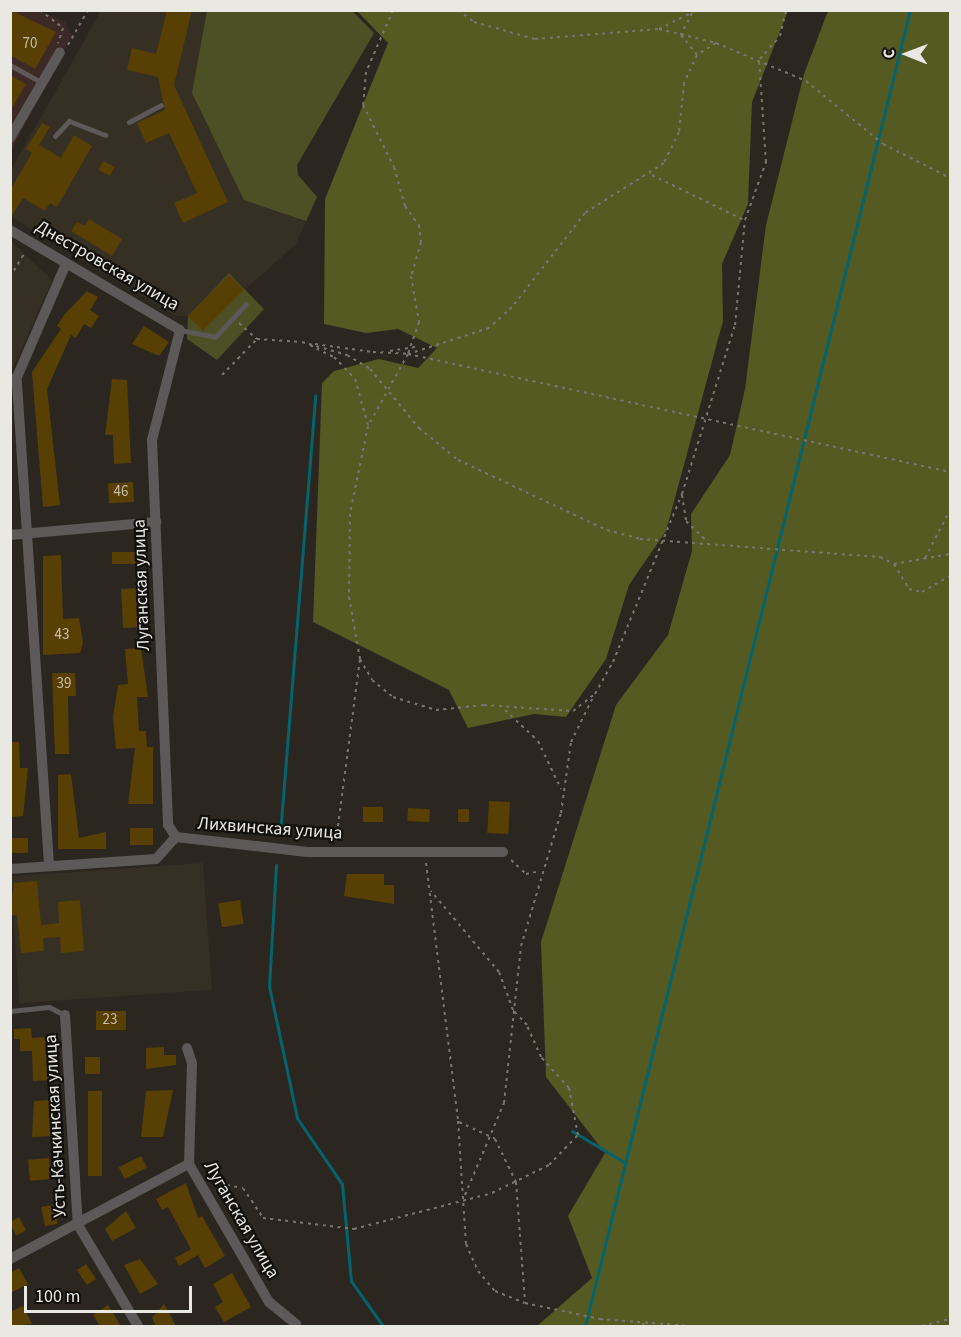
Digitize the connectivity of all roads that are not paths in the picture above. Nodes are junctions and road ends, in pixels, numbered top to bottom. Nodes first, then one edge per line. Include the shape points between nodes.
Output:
1 (60, 52) road end
2 (10, 65) edge
3 (42, 83) junction
4 (161, 105) dead end
5 (129, 122) dead end
6 (105, 135) dead end
7 (55, 136) dead end
8 (10, 138) edge
9 (10, 230) edge
10 (66, 264) junction
11 (246, 304) dead end
12 (181, 332) junction
13 (156, 522) junction
14 (26, 534) junction
15 (10, 536) edge
16 (176, 837) junction
17 (502, 852) road end
18 (49, 866) junction
19 (10, 869) edge
20 (10, 1011) edge
21 (65, 1015) joint
22 (187, 1048) dead end
23 (189, 1164) junction
24 (78, 1225) junction
25 (10, 1259) edge
26 (296, 1324) dead end
27 (138, 1326) edge

1 - 3 street
2 - 3 lane
3 - 8 street
4 - 5 lane
6 - 7 lane via 69,121
9 - 10 street, Днестровская улица
10 - 12 street, Днестровская улица
10 - 14 street via 17,377
11 - 12 lane via 215,337
12 - 13 street, Луганская улица via 153,432
13 - 14 street
13 - 16 street, Луганская улица via 168,825
14 - 15 street
14 - 18 street
16 - 17 street, Лихвинская улица via 335,852
16 - 18 street, Лихвинская улица via 156,859
18 - 19 street, Лихвинская улица
20 - 21 lane via 49,1007
21 - 24 street, Усть-Качкинская улица
22 - 23 street, Луганская улица via 192,1063
23 - 24 street
23 - 26 street, Луганская улица via 269,1302
24 - 25 street
24 - 27 street, Усть-Качкинская улица

